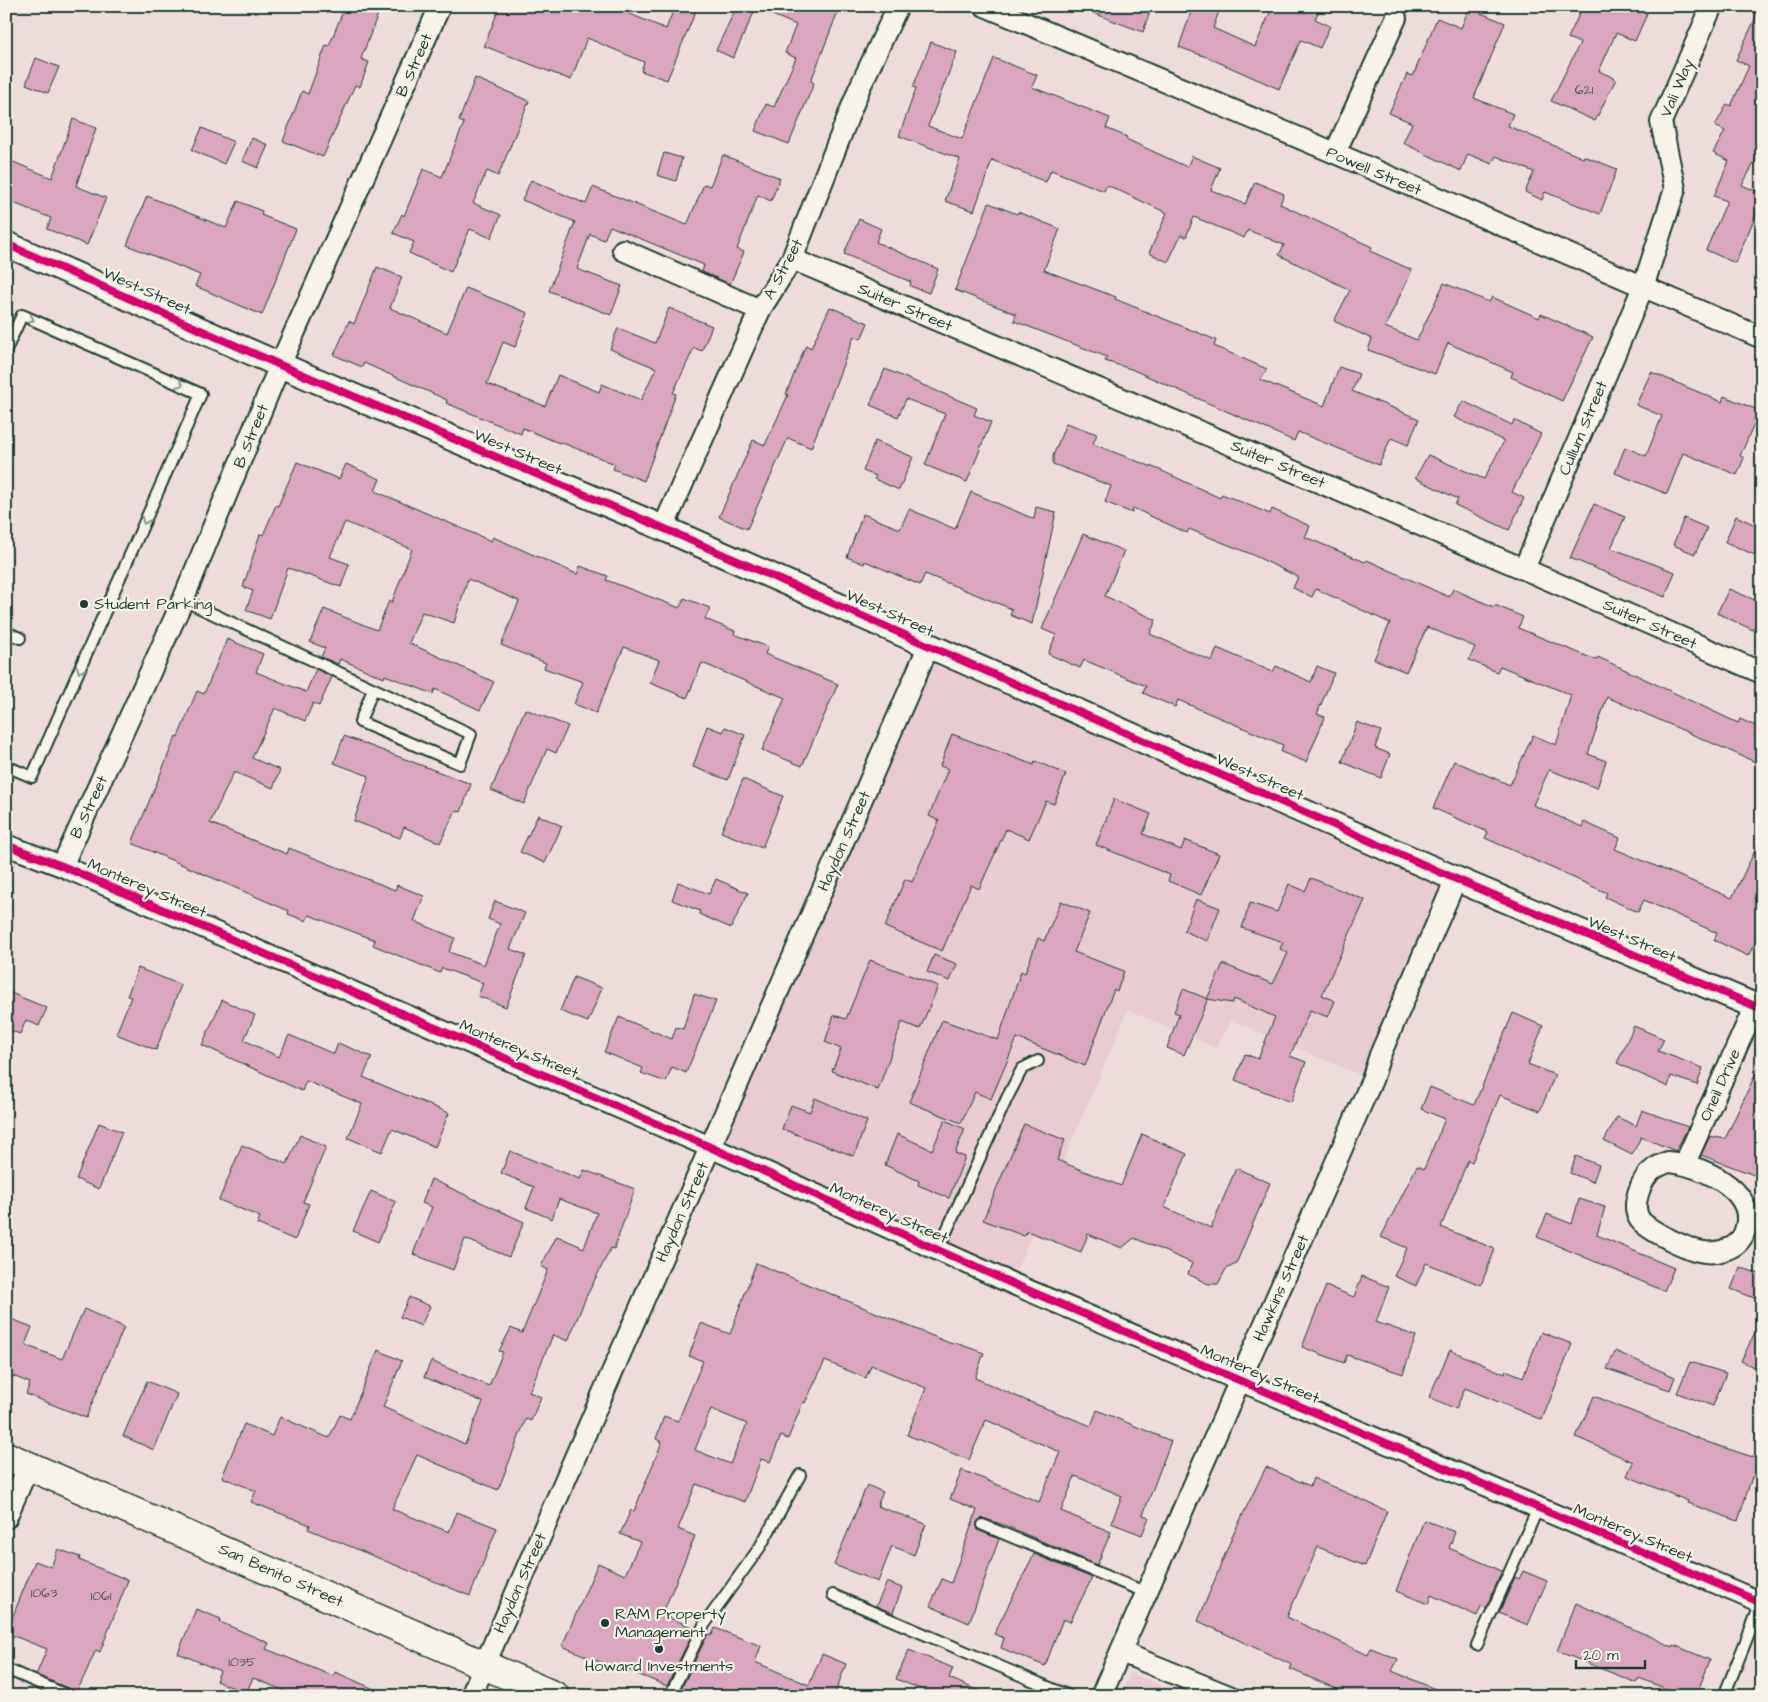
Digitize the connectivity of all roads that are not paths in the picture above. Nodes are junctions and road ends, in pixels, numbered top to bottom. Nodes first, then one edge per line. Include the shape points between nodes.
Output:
1 (440, 6) edge
2 (898, 6) edge
3 (985, 6) edge
4 (1712, 6) edge
5 (1396, 18) dead end
6 (1335, 153) junction
7 (6, 244) edge
8 (623, 250) dead end
9 (792, 259) junction
10 (1643, 288) junction
11 (760, 310) junction
12 (1762, 338) edge
13 (6, 350) edge
14 (280, 365) junction
15 (663, 528) junction
16 (1524, 568) junction
17 (183, 600) junction
18 (6, 632) edge
19 (20, 638) dead end
20 (929, 645) junction
21 (1762, 673) edge
22 (373, 689) junction
23 (6, 766) edge
24 (6, 845) edge
25 (62, 866) junction
26 (1456, 879) junction
27 (1759, 1008) edge
28 (1038, 1061) dead end
29 (710, 1147) junction
30 (1685, 1163) junction
31 (938, 1250) junction
32 (1240, 1380) junction
33 (18, 1461) edge
34 (800, 1475) dead end
35 (1538, 1508) junction
36 (6, 1518) edge
37 (983, 1525) dead end
38 (1147, 1593) junction
39 (833, 1595) dead end
40 (1761, 1603) edge
41 (1477, 1645) dead end
42 (1121, 1652) junction
43 (485, 1664) junction
44 (6, 1668) edge
45 (69, 1696) edge
46 (471, 1696) edge
47 (555, 1696) edge
48 (670, 1696) edge
49 (1069, 1696) edge
50 (1101, 1696) edge
51 (1229, 1696) edge
52 (1724, 1696) edge

1 - 14 street, B Street
2 - 9 street, A Street via 859,89
3 - 6 street, Powell Street
4 - 10 street, Vali Way via 1661,122 1675,189
5 - 6 street
6 - 10 street, Powell Street
7 - 14 street, West Street
8 - 11 street
9 - 11 street, A Street
9 - 16 street, Suiter Street
10 - 12 street, Powell Street
10 - 16 street, Cullum Street
11 - 15 street, A Street
13 -> 23 lane via 22,315 202,394 32,777
14 - 15 street, West Street
14 - 17 street, B Street
15 - 20 street, West Street
16 - 21 street, Suiter Street
17 - 22 lane
17 - 25 street, B Street
18 - 19 lane
20 - 26 street, West Street
20 - 29 street, Haydon Street
22 - 22 lane via 470,734 460,764 360,722
24 - 25 street, Monterey Street
25 - 29 street, Monterey Street
26 - 27 street, West Street
26 - 32 street, Hawkins Street
27 - 30 street, Oneil Drive
28 - 31 lane via 1022,1069
29 - 31 street, Monterey Street
29 - 43 street, Haydon Street
30 - 30 street via 1668,1162 1653,1169 1640,1187 1636,1205 1639,1219 1655,1231 1694,1250 1705,1252 1737,1244 1745,1232 1748,1213 1744,1203 1730,1186
31 - 32 street, Monterey Street
32 - 35 street, Monterey Street
32 - 38 street, Hawkins Street
33 - 36 street
33 - 43 main road, San Benito Street
34 - 48 lane via 760,1547 704,1625
35 - 40 street, Monterey Street
35 - 41 lane
37 - 38 lane
38 - 42 street, Hawkins Street
39 - 49 lane
40 - 52 lane
42 - 50 street, Hawkins Street
42 - 51 street
43 - 46 street, Haydon Street
43 - 47 main road, San Benito Street
44 - 45 lane

